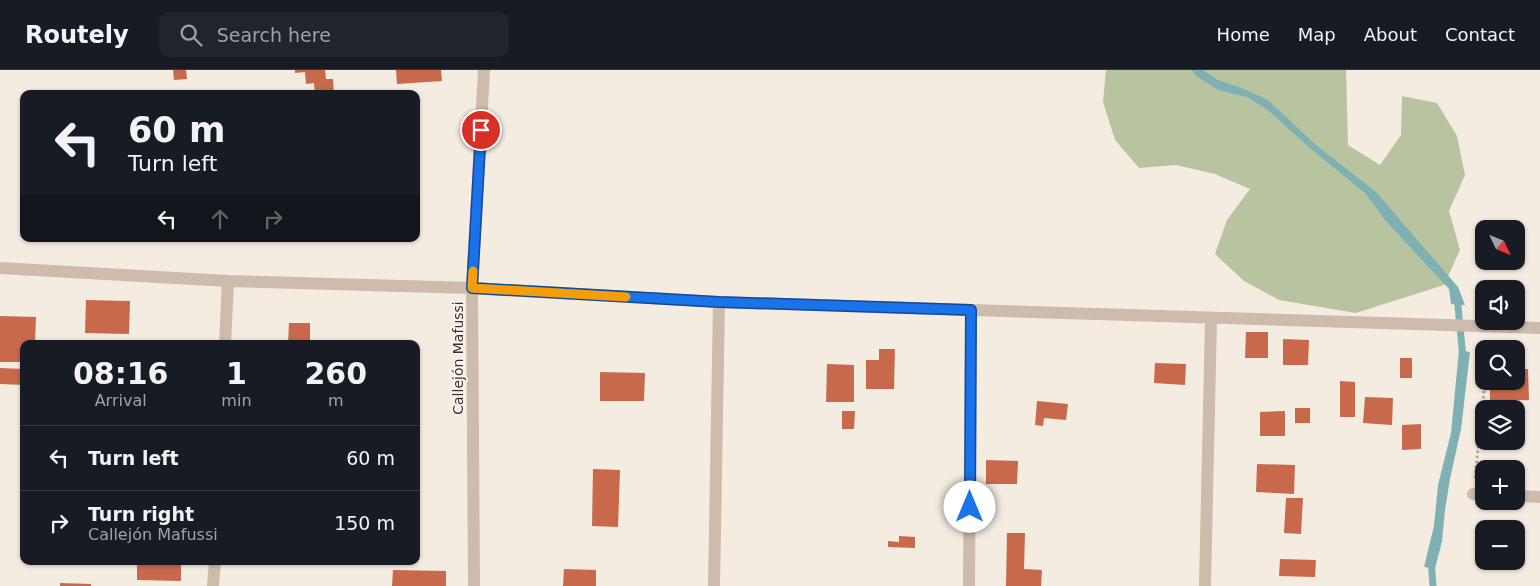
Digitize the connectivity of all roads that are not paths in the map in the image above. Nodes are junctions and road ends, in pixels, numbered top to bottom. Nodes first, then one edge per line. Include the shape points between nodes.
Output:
1 (484, 70) edge
2 (0, 268) edge
3 (228, 281) junction
4 (472, 288) junction
5 (719, 302) junction
6 (971, 310) junction
7 (1211, 318) junction
8 (1540, 328) edge
9 (225, 340) edge
10 (1525, 496) edge
11 (1540, 497) edge
12 (214, 565) edge
13 (213, 586) edge
14 (474, 586) edge
15 (714, 586) edge
16 (969, 586) edge
17 (1204, 586) edge

1 - 4 street, Callejón Mafussi
2 - 3 street
3 - 4 street
3 - 9 street
4 - 5 street
4 - 14 street, Callejón Mafussi
5 - 6 street
5 - 15 street
6 - 7 street
6 - 16 street
7 - 8 street
7 - 17 street
10 - 11 street
12 - 13 street

